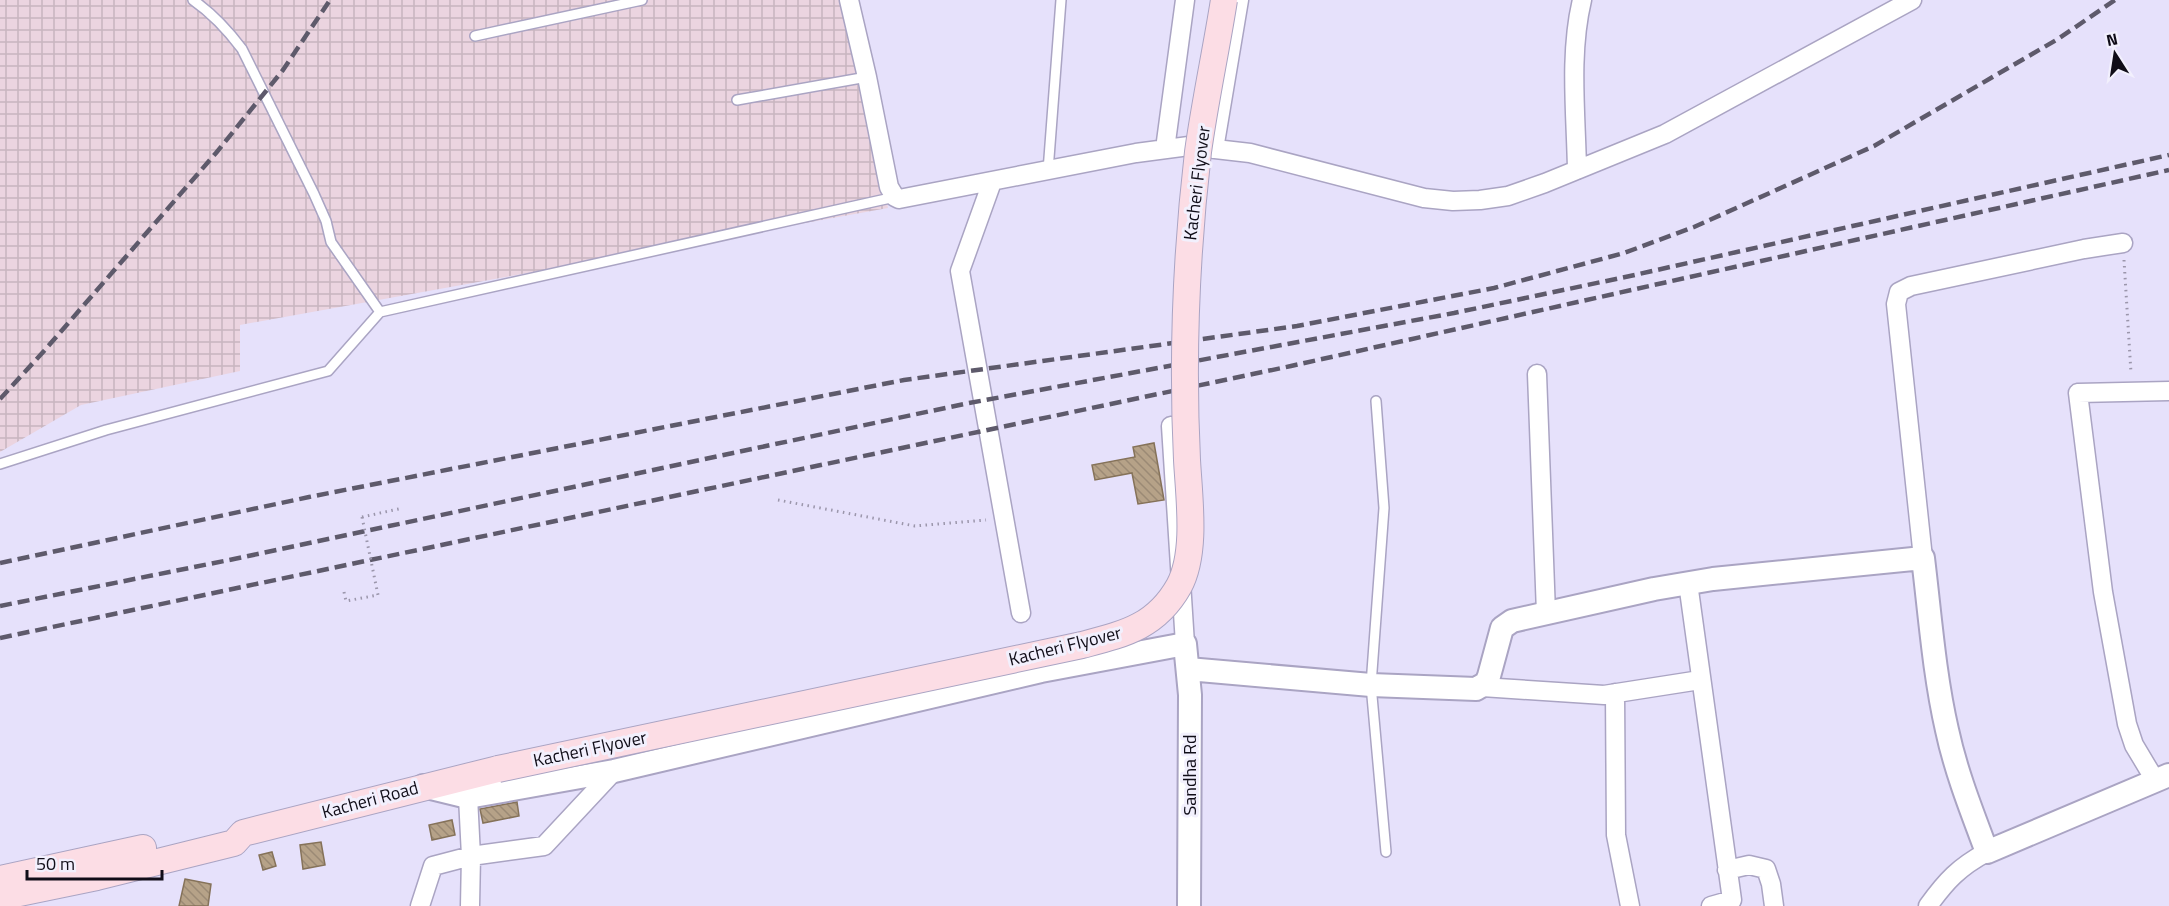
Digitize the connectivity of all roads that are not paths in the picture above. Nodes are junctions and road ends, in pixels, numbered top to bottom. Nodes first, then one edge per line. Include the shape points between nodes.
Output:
1 (193, 0) edge
2 (642, 0) edge
3 (849, 0) edge
4 (1060, 0) edge
5 (1185, 0) edge
6 (1224, 0) edge
7 (1239, 0) edge
8 (1912, 0) edge
9 (1885, 8) edge
10 (1580, 9) edge
11 (475, 36) dead end
12 (867, 77) junction
13 (737, 100) dead end
14 (1165, 149) junction
15 (1214, 149) junction
16 (1577, 170) junction
17 (1048, 171) junction
18 (992, 182) junction
19 (894, 197) junction
20 (2123, 243) road end
21 (380, 312) junction
22 (1538, 374) dead end
23 (2169, 391) edge
24 (1376, 401) dead end
25 (1171, 426) dead end
26 (0, 464) edge
27 (1923, 558) junction
28 (1688, 583) junction
29 (1021, 613) dead end
30 (1546, 614) junction
31 (1185, 644) junction
32 (1188, 669) junction
33 (1700, 680) junction
34 (1371, 685) junction
35 (1482, 687) junction
36 (1615, 693) junction
37 (498, 769) joint
38 (614, 771) junction
39 (2162, 778) edge
40 (423, 786) junction
41 (468, 797) junction
42 (243, 833) junction
43 (1386, 852) dead end
44 (1986, 852) junction
45 (471, 856) junction
46 (1727, 870) junction
47 (0, 879) edge
48 (0, 897) edge
49 (1935, 902) edge
50 (420, 906) edge
51 (470, 906) edge
52 (1189, 906) edge
53 (1630, 906) edge
54 (1711, 906) edge
55 (1774, 906) edge

1 - 21 lane via 212,14 242,49 314,194 331,242
2 - 11 lane
3 - 12 street
4 - 17 lane
5 - 14 street
6 - 37 main road, Kacheri Flyover, bridge via 1199,151 1186,274 1184,349 1190,550 1179,585 1155,617 1126,633 1082,645
7 - 15 street
8 - 9 street
9 - 16 street via 1665,134
10 - 16 street via 1575,56
12 - 13 lane
12 - 19 street
14 - 15 street
14 - 17 street
15 - 16 street via 1250,153 1424,198 1453,201 1508,196
17 - 18 street
18 - 19 street via 905,199
18 - 29 street via 960,271
19 - 21 lane
20 - 27 street via 1911,286 1899,292 1896,303
21 - 26 lane via 328,370 106,430
22 - 30 street
23 - 39 street via 2078,393 2103,592 2127,724 2134,745
24 - 34 lane via 1384,508
25 - 31 street
27 - 28 street
27 - 44 street via 1947,731
28 - 30 street
28 - 33 street
30 - 35 street via 1512,621 1502,628 1489,676
31 - 32 street, Sandha Rd
31 - 38 street via 1041,671
32 - 34 street
32 - 52 street, Sandha Rd
33 - 36 street
33 - 46 street
34 - 35 street via 1468,690
34 - 43 lane
35 - 36 street
36 - 53 street via 1616,835
37 - 40 main road, Kacheri Road
38 - 41 street
38 - 45 street via 544,846
39 - 44 street
40 - 41 street
40 - 42 main road, Kacheri Road
41 - 45 street
42 - 47 main road, Kacheri Road via 232,829
42 - 48 main road, Kacheri Road via 234,843
44 - 49 street via 1958,869
45 - 50 street via 433,866
45 - 51 street
46 - 54 street via 1732,900
46 - 55 street via 1749,866 1766,869

